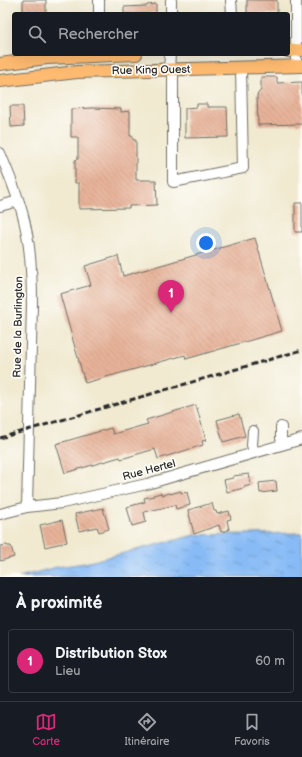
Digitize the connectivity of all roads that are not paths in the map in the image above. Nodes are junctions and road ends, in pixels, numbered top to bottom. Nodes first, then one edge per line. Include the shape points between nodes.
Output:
1 (98, 0) edge
2 (171, 0) edge
3 (232, 0) edge
4 (296, 0) edge
5 (99, 12) edge
6 (171, 12) edge
7 (232, 12) edge
8 (295, 51) edge
9 (74, 56) edge
10 (170, 56) edge
11 (0, 64) edge
12 (299, 66) edge
13 (241, 68) junction
14 (171, 70) junction
15 (0, 81) edge
16 (0, 153) edge
17 (18, 200) junction
18 (0, 206) edge
19 (281, 427) dead end
20 (253, 432) dead end
21 (302, 439) edge
22 (283, 444) junction
23 (254, 452) junction
24 (27, 507) junction
25 (0, 514) edge

1 - 5 street
2 - 6 street
3 - 7 street
4 - 8 street
8 - 12 street
9 - 11 main road, Rue King Ouest
10 - 14 street
12 - 13 main road, Rue King Ouest
13 - 14 main road, Rue King Ouest
13 - 14 street via 244,168 173,182
14 - 15 main road, Rue King Ouest via 77,72
16 - 17 street, Rue de la Burlington
17 - 18 street
17 - 24 street, Rue de la Burlington via 26,227 32,287
19 - 22 street
20 - 23 street
21 - 22 street, Rue Hertel
22 - 23 street, Rue Hertel
23 - 24 street, Rue Hertel via 147,484 62,503
24 - 25 street, Rue Hertel

